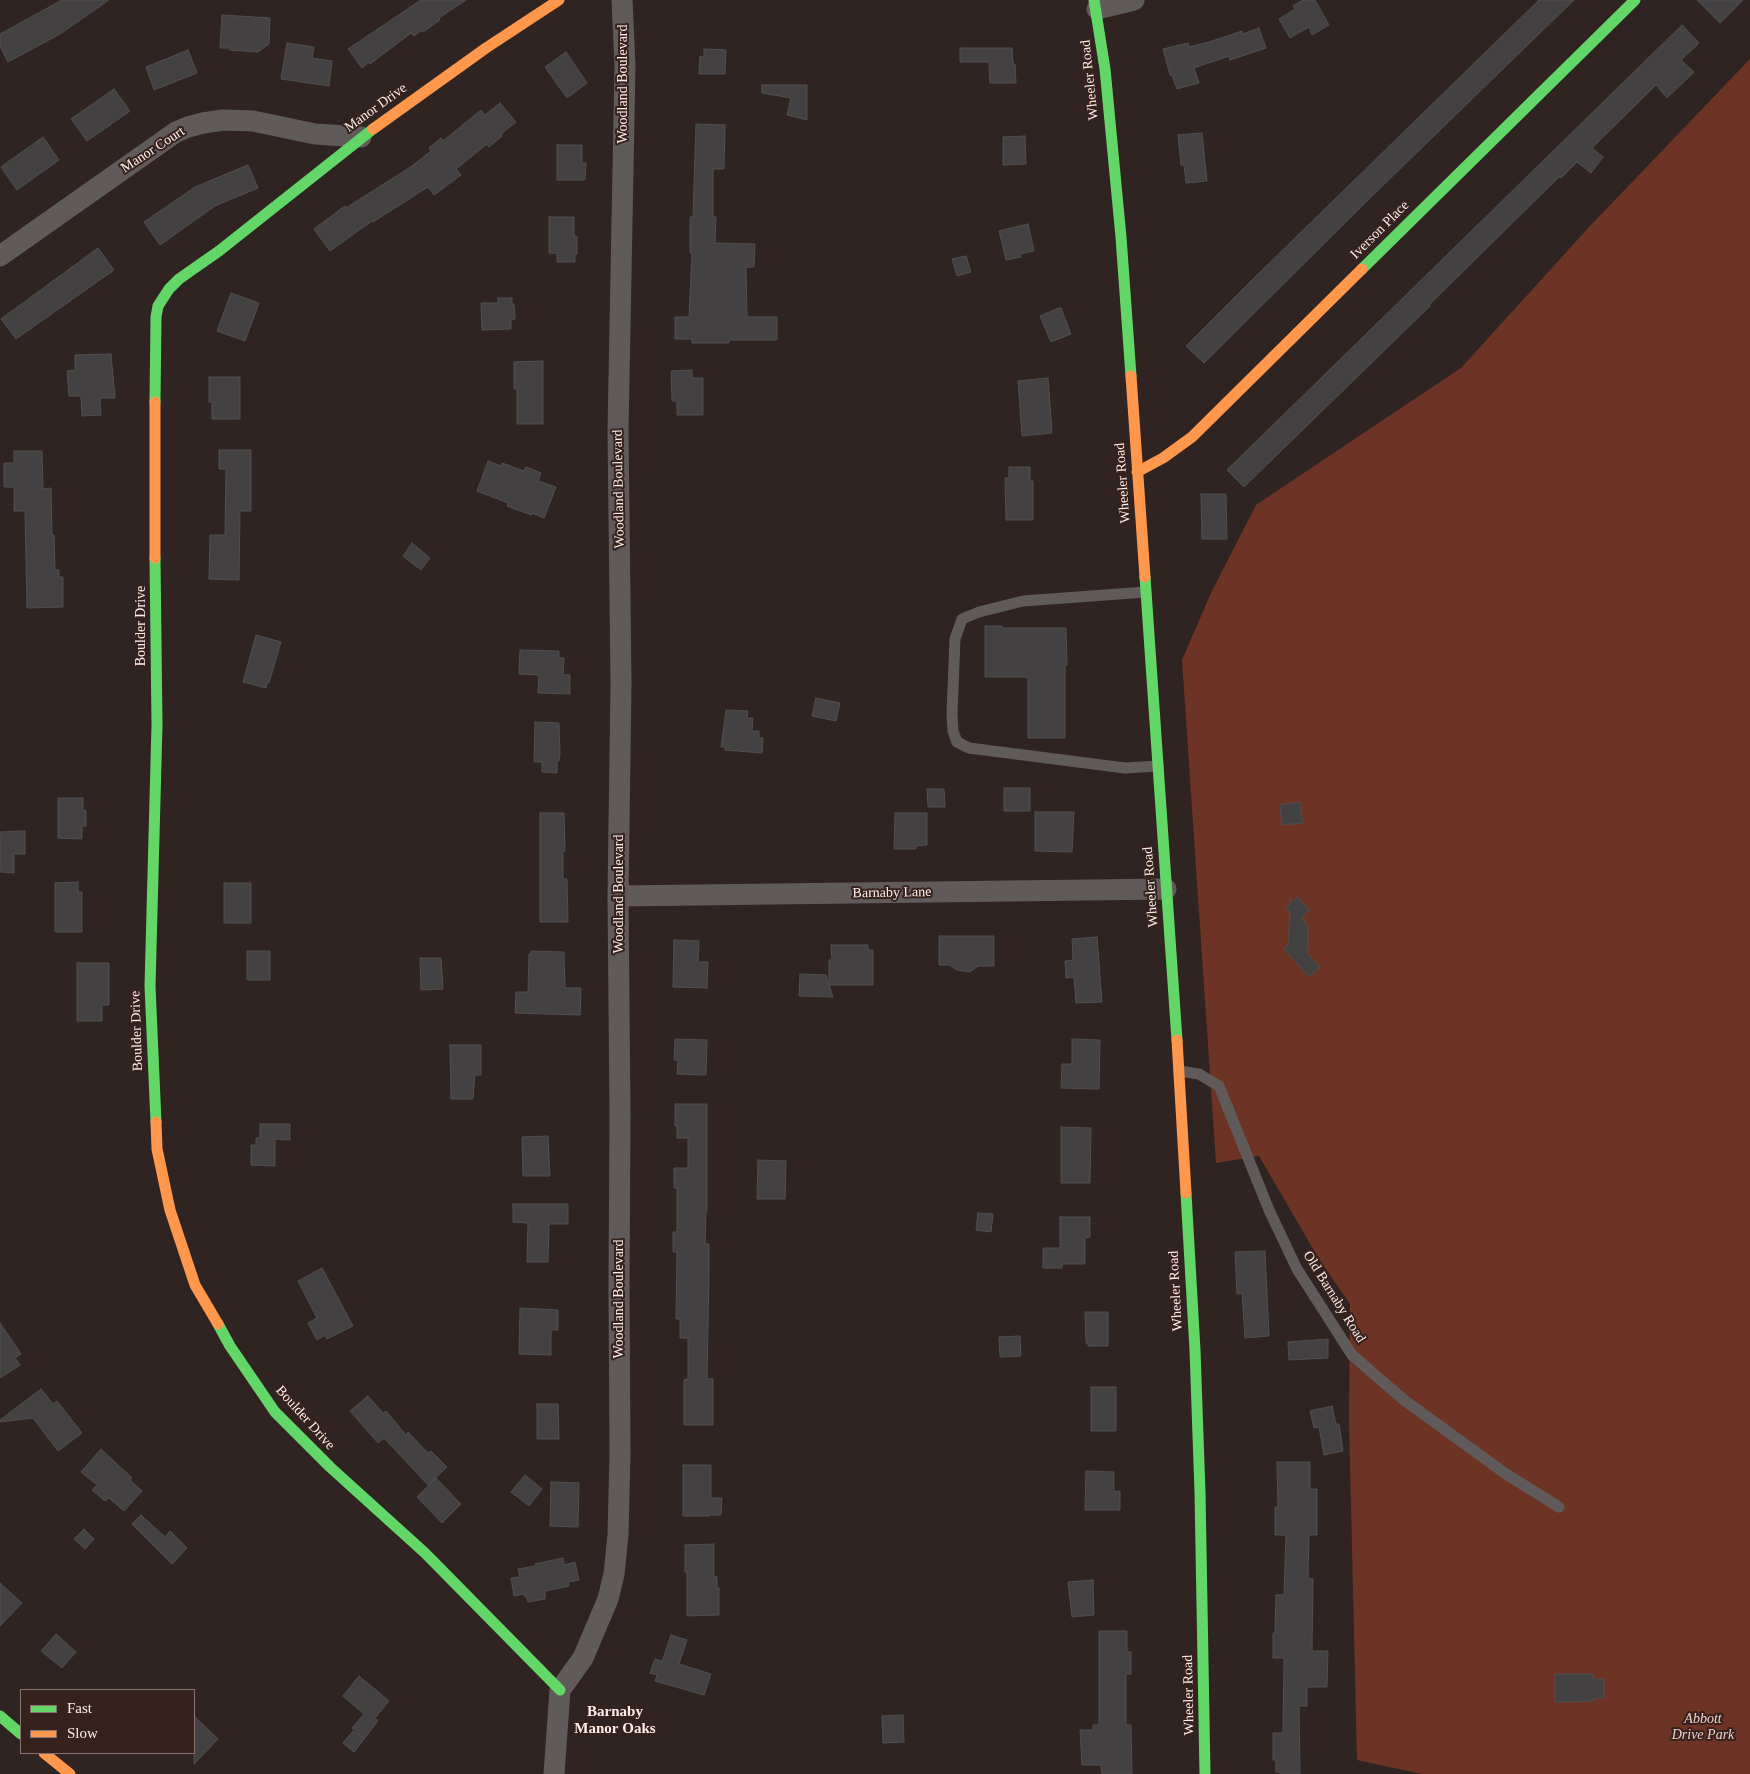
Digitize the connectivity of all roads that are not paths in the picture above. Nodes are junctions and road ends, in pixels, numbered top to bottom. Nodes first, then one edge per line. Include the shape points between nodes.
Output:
1 (559, 0) edge
2 (622, 0) edge
3 (1134, 0) edge
4 (1635, 0) edge
5 (1095, 4) edge
6 (361, 137) junction
7 (219, 251) joint
8 (0, 256) edge
9 (1137, 472) junction
10 (1146, 592) junction
11 (1158, 766) junction
12 (1166, 889) junction
13 (618, 896) junction
14 (1179, 1071) junction
15 (1559, 1507) dead end
16 (560, 1690) junction
17 (0, 1716) edge
18 (20, 1733) edge
19 (45, 1754) edge
20 (70, 1774) edge
21 (554, 1774) edge
22 (1205, 1774) edge

1 - 6 main road, Manor Drive
2 - 13 street, Woodland Boulevard via 625,66 618,430 621,684
3 - 5 street
4 - 9 main road, Iverson Place via 1192,437
5 - 9 main road, Wheeler Road via 1106,77 1121,236
6 - 7 main road, Manor Drive
6 - 8 street, Manor Court via 315,134 253,121 223,120 188,127 176,132
7 - 16 main road, Boulder Drive via 169,289 158,306 156,317 157,725 150,986 157,1149 170,1210 195,1285 230,1346 275,1412 330,1468 425,1553
9 - 10 main road, Wheeler Road
10 - 11 main road, Wheeler Road
10 - 11 lane via 1023,601 962,619 955,639 953,731 958,742 969,748 1125,768
11 - 12 main road, Wheeler Road
12 - 13 street, Barnaby Lane
12 - 14 main road, Wheeler Road
13 - 16 street, Woodland Boulevard via 618,1535 608,1599 583,1658
14 - 15 lane, Old Barnaby Road via 1199,1074 1219,1086 1269,1210 1298,1269 1352,1355 1404,1400 1506,1474
14 - 22 main road, Wheeler Road via 1195,1359
16 - 21 street
17 - 18 main road
19 - 20 main road

